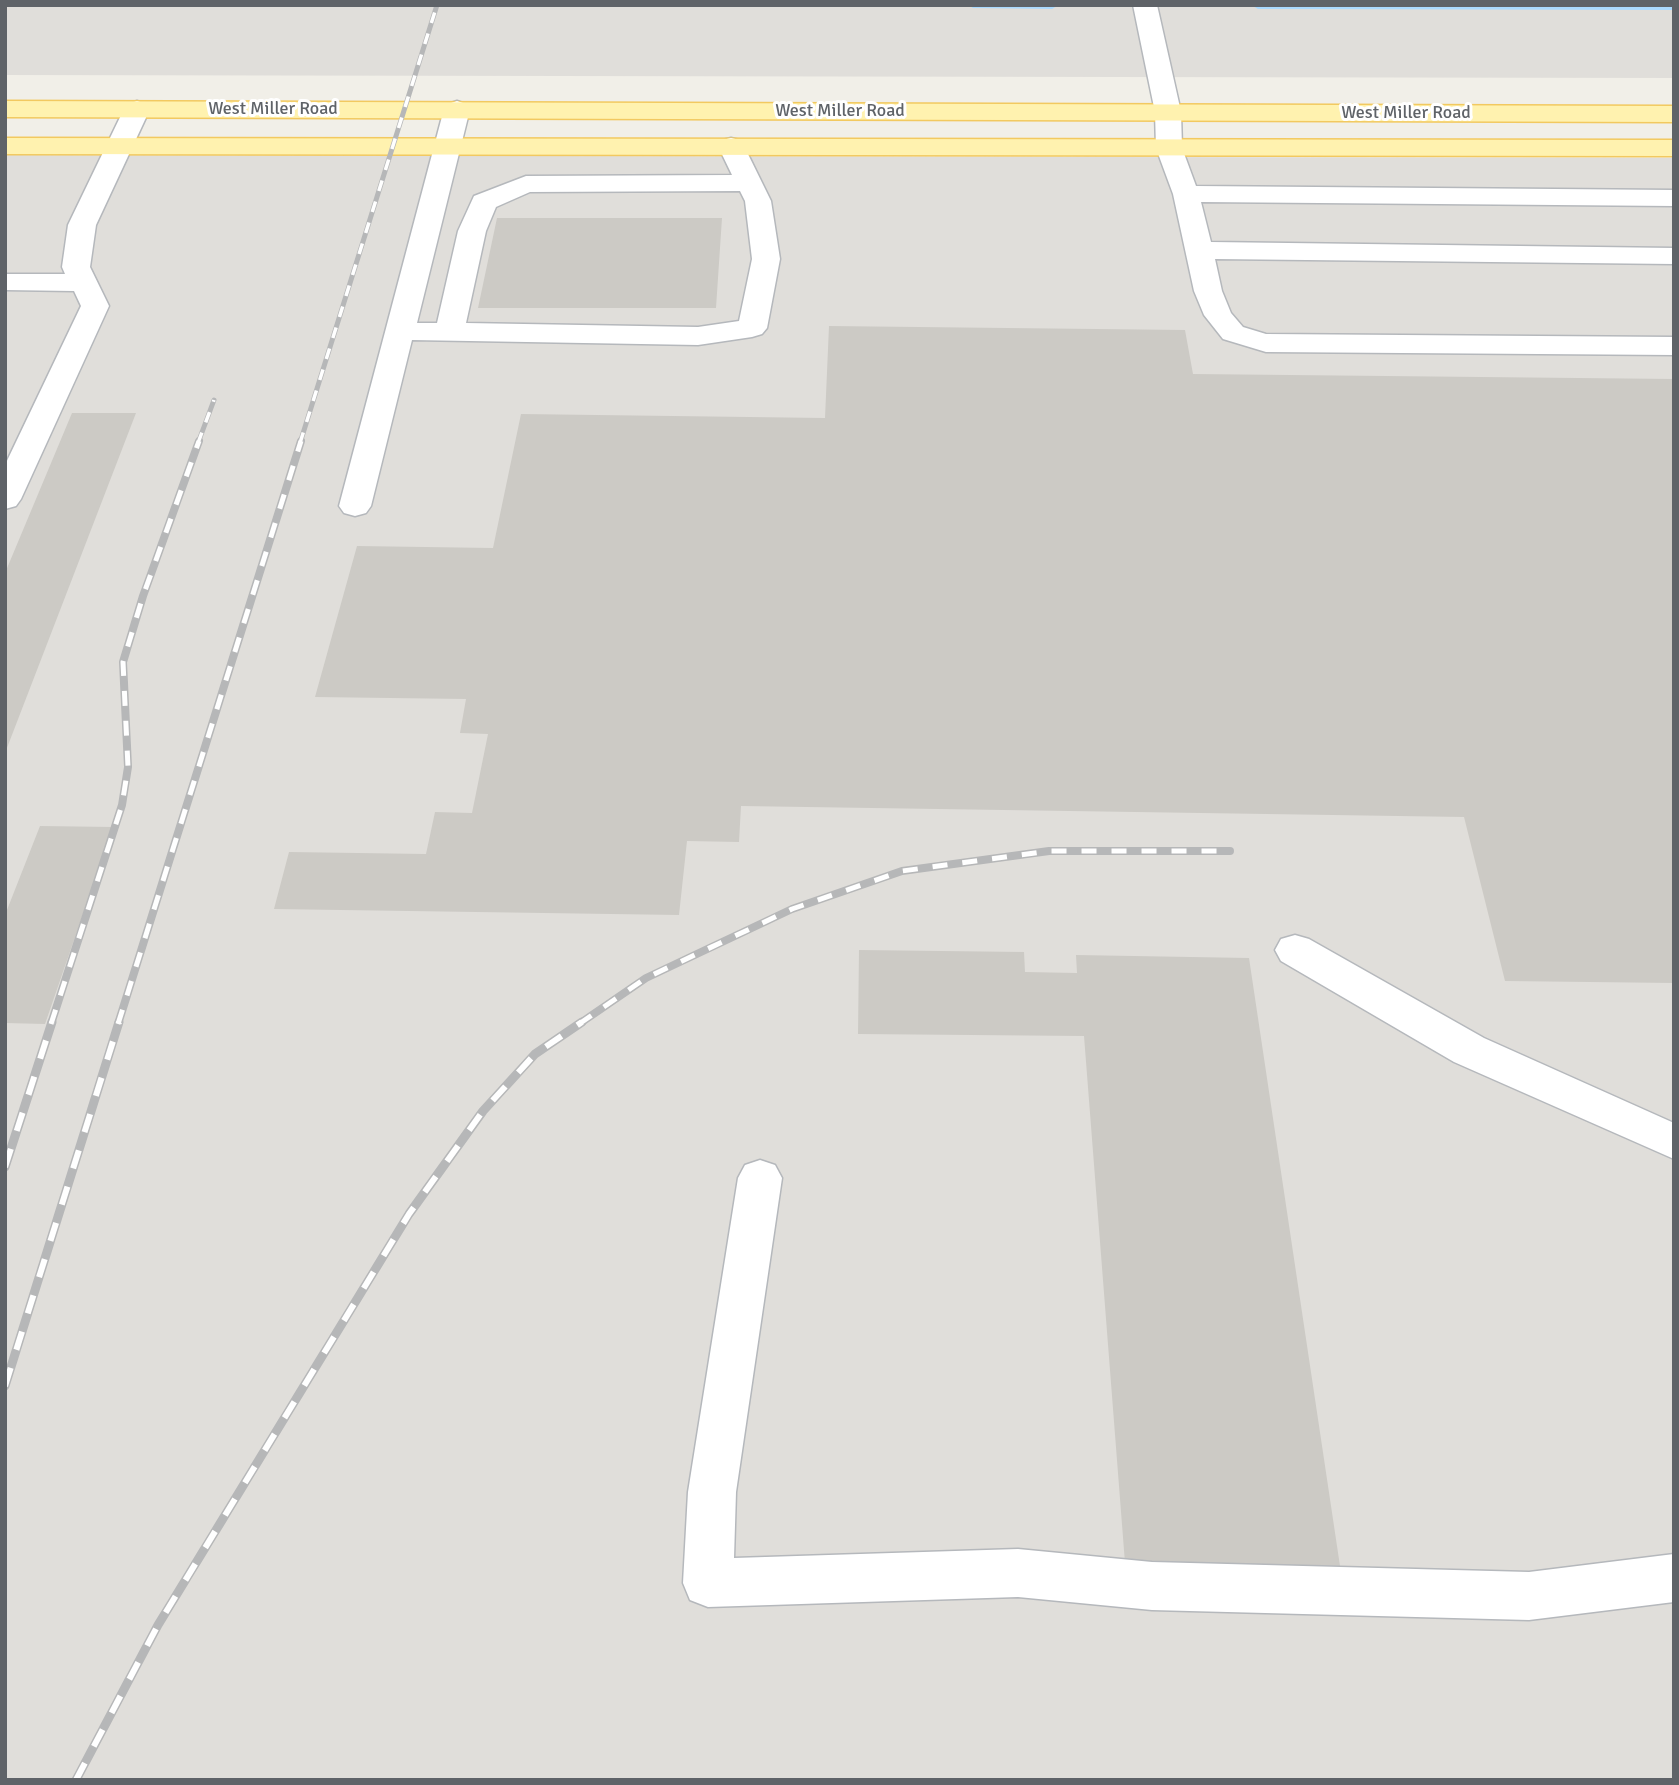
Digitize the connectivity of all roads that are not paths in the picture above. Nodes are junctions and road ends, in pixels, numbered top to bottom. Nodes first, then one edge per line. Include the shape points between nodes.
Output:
1 (1145, 5) edge
2 (5, 109) edge
3 (137, 109) junction
4 (457, 109) junction
5 (1168, 113) junction
6 (1674, 114) edge
7 (5, 146) edge
8 (120, 146) junction
9 (449, 146) junction
10 (731, 146) junction
11 (1169, 148) junction
12 (1674, 148) edge
13 (749, 183) junction
14 (1186, 194) junction
15 (1674, 198) edge
16 (1201, 250) junction
17 (1674, 256) edge
18 (5, 282) edge
19 (83, 283) junction
20 (401, 331) junction
21 (450, 331) junction
22 (1674, 346) edge
23 (5, 499) edge
24 (355, 506) dead end
25 (1295, 950) dead end
26 (1674, 1142) edge
27 (760, 1178) dead end
28 (1674, 1578) edge

1 - 5 lane
2 - 3 main road, West Miller Road
3 - 4 main road, West Miller Road
3 - 8 lane
4 - 5 main road, West Miller Road
4 - 9 lane
5 - 6 main road, West Miller Road
5 - 11 lane
7 - 8 main road, West Miller Road
8 - 9 main road, West Miller Road
8 - 19 lane via 82,225 76,267
9 - 10 main road, West Miller Road
9 - 20 lane
10 - 11 main road, West Miller Road
10 - 13 lane
11 - 12 main road, West Miller Road
11 - 14 lane
13 - 21 lane via 526,184 484,202 472,231
13 - 21 lane via 758,201 766,260 751,328 698,335
14 - 15 lane
14 - 16 lane
16 - 17 lane
16 - 22 lane via 1208,291 1218,315 1233,333 1249,340
18 - 19 lane
19 - 23 lane via 95,306
20 - 21 lane
20 - 24 lane
25 - 26 lane via 1469,1050
27 - 28 lane via 712,1492 708,1583 1018,1573 1152,1586 1530,1596

